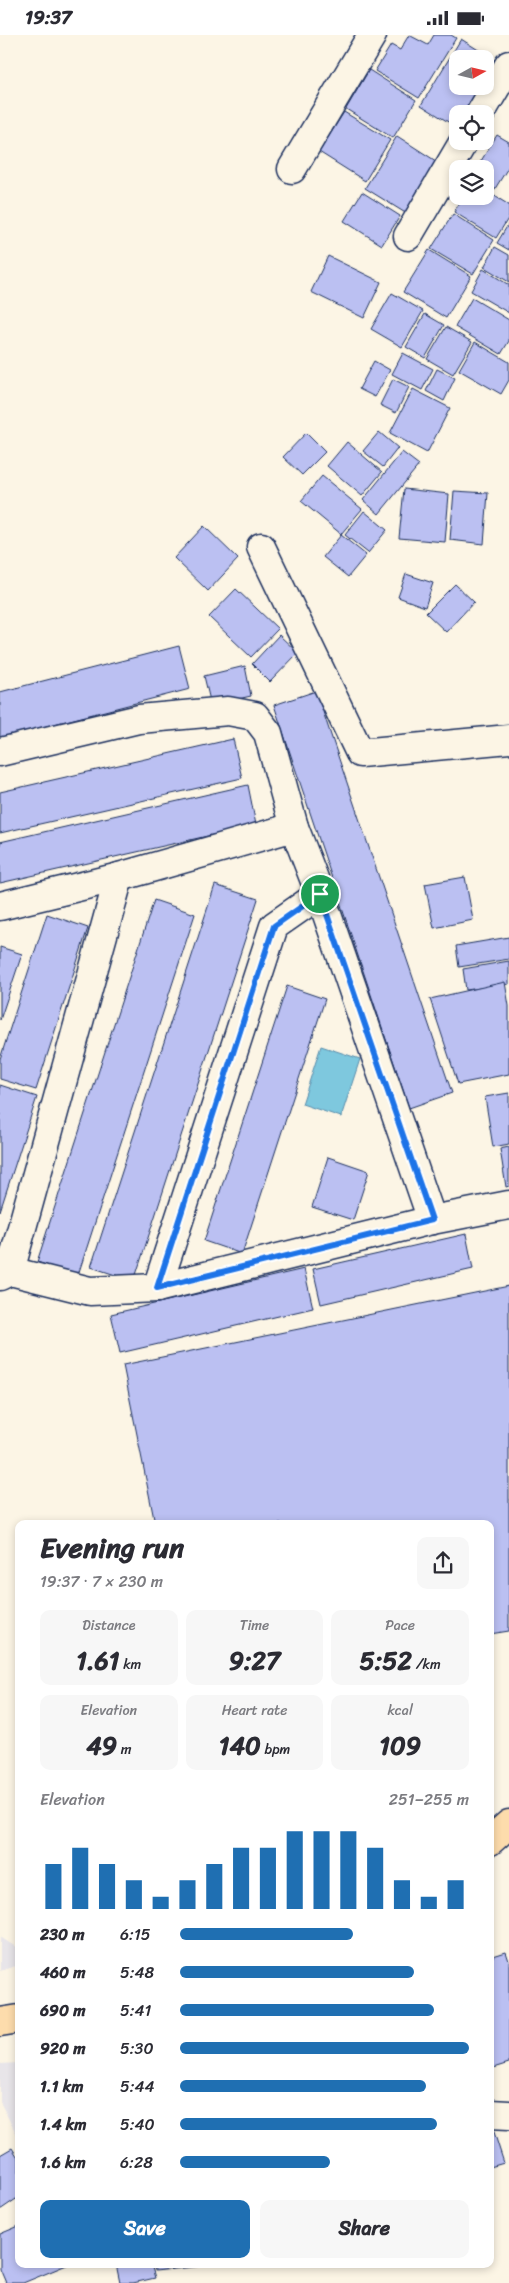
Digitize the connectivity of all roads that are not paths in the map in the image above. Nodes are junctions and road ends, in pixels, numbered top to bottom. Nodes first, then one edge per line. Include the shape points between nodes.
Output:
1 (372, 35) edge
2 (509, 65) edge
3 (485, 105) edge
4 (459, 150) edge
5 (292, 169) dead end
6 (408, 236) dead end
7 (261, 547) dead end
8 (509, 739) edge
9 (0, 752) edge
10 (294, 827) junction
11 (119, 877) junction
12 (320, 894) junction
13 (0, 906) edge
14 (509, 1205) edge
15 (432, 1220) junction
16 (5, 1273) edge
17 (157, 1288) junction
18 (509, 1824) edge
19 (494, 1837) edge
20 (15, 2020) edge
21 (0, 2023) edge
22 (494, 2114) edge
23 (509, 2115) edge

1 - 5 street
2 - 3 street
4 - 6 street
7 - 8 street via 360,753
9 - 10 street via 140,719 242,712 255,716 268,733
10 - 11 street
10 - 12 street
11 - 13 street
11 - 16 street
12 - 15 street
12 - 17 street via 274,926
14 - 15 street
15 - 17 street
16 - 17 street via 90,1291
18 - 19 main road
20 - 21 main road
22 - 23 street

